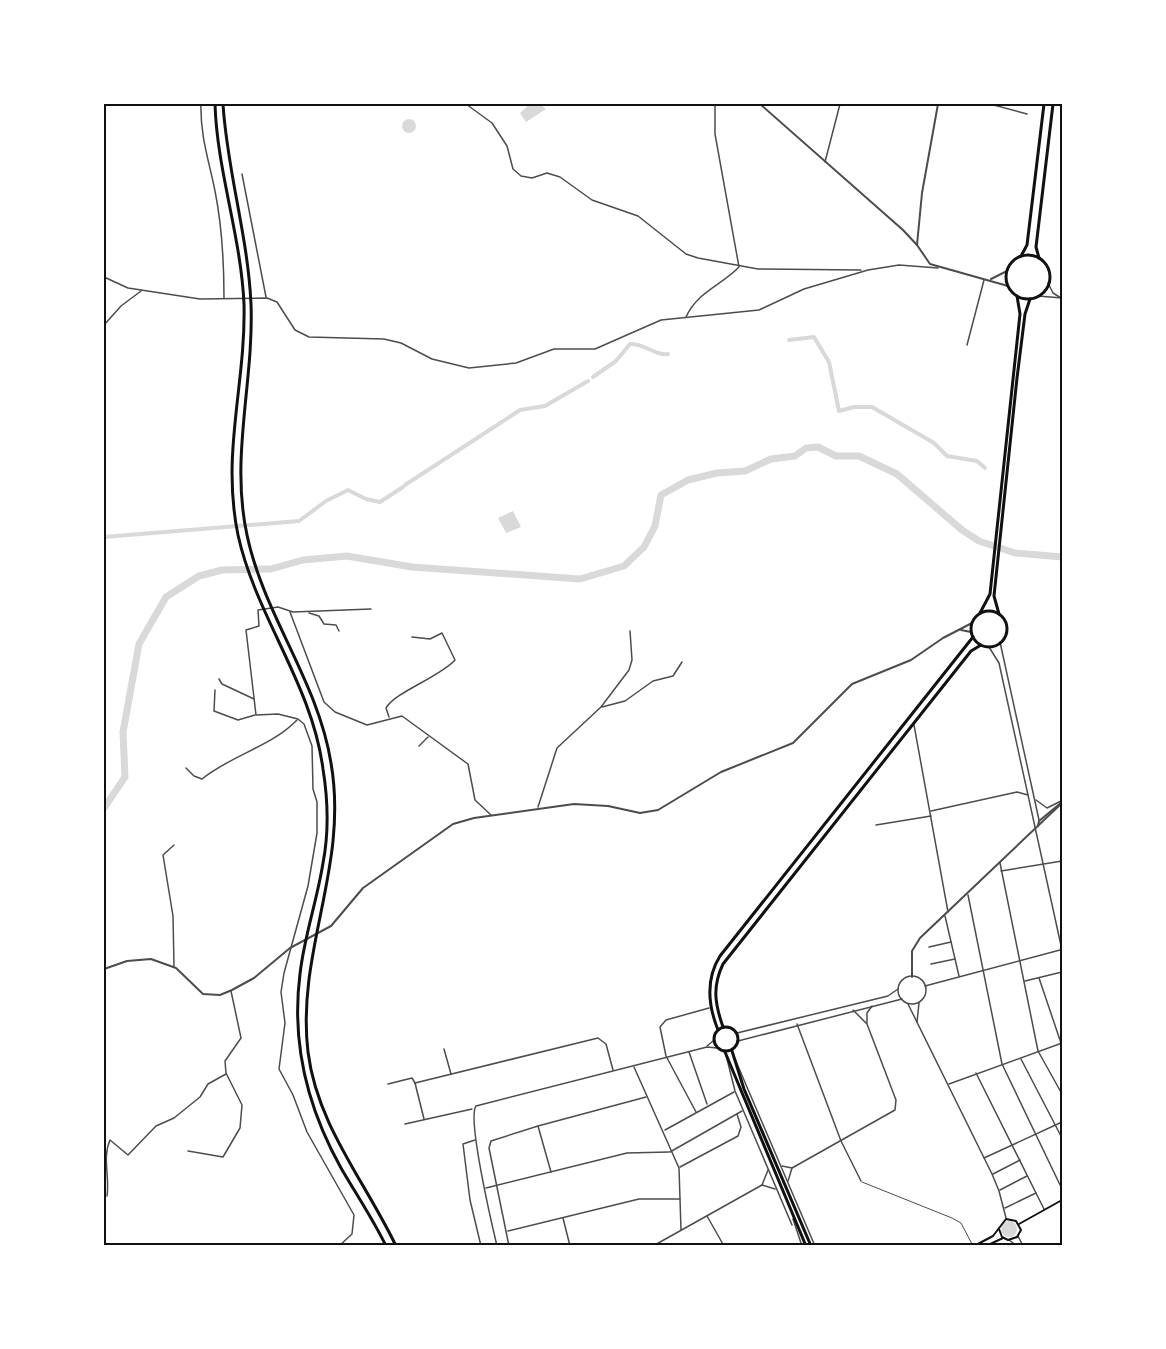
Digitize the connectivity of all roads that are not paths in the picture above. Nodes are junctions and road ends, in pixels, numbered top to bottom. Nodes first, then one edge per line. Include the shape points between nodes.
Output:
1 (201, 104) edge
2 (215, 104) edge
3 (224, 104) edge
4 (466, 104) edge
5 (715, 104) edge
6 (760, 104) edge
7 (840, 104) edge
8 (938, 104) edge
9 (990, 104) edge
10 (1044, 104) edge
11 (1053, 104) edge
12 (1027, 114) dead end
13 (825, 163) junction
14 (242, 174) dead end
15 (917, 245) junction
16 (1021, 256) junction
17 (1039, 258) junction
18 (739, 267) junction
19 (938, 268) junction
20 (865, 271) junction
21 (1007, 271) junction
22 (104, 277) edge
23 (986, 279) junction
24 (1048, 283) junction
25 (1008, 286) junction
26 (142, 291) junction
27 (1017, 296) junction
28 (1038, 296) junction
29 (225, 298) junction
30 (267, 298) junction
31 (1062, 298) edge
32 (1030, 299) junction
33 (685, 318) junction
34 (104, 325) edge
35 (967, 345) dead end
36 (371, 609) dead end
37 (289, 611) junction
38 (308, 612) junction
39 (980, 613) junction
40 (999, 614) junction
41 (972, 623) junction
42 (961, 630) junction
43 (339, 631) dead end
44 (630, 631) dead end
45 (972, 635) junction
46 (412, 637) dead end
47 (1000, 642) junction
48 (981, 645) junction
49 (989, 647) junction
50 (682, 663) dead end
51 (219, 679) dead end
52 (215, 690) dead end
53 (254, 699) junction
54 (601, 707) junction
55 (256, 715) junction
56 (389, 718) junction
57 (298, 719) junction
58 (913, 724) junction
59 (429, 736) junction
60 (419, 746) dead end
61 (186, 768) dead end
62 (1029, 796) junction
63 (1034, 797) junction
64 (1062, 802) edge
65 (538, 808) junction
66 (930, 812) junction
67 (492, 816) junction
68 (931, 816) junction
69 (1039, 821) junction
70 (876, 825) dead end
71 (1036, 827) junction
72 (174, 845) dead end
73 (1062, 861) edge
74 (1000, 863) junction
75 (1043, 864) junction
76 (1000, 871) junction
77 (967, 894) junction
78 (946, 914) junction
79 (951, 942) junction
80 (928, 947) dead end
81 (290, 948) junction
82 (1062, 949) edge
83 (955, 959) junction
84 (1020, 960) junction
85 (931, 964) dead end
86 (174, 967) junction
87 (104, 969) edge
88 (982, 970) junction
89 (1062, 972) edge
90 (912, 976) junction
91 (959, 977) junction
92 (1039, 978) junction
93 (1024, 982) junction
94 (925, 986) junction
95 (898, 989) junction
96 (231, 990) junction
97 (902, 999) junction
98 (919, 1002) junction
99 (908, 1004) junction
100 (872, 1006) junction
101 (710, 1008) junction
102 (853, 1011) junction
103 (917, 1022) junction
104 (797, 1024) junction
105 (867, 1024) junction
106 (723, 1027) junction
107 (718, 1030) junction
108 (737, 1034) junction
109 (713, 1041) junction
110 (738, 1041) junction
111 (1062, 1044) edge
112 (707, 1047) junction
113 (717, 1048) junction
114 (444, 1049) dead end
115 (689, 1051) junction
116 (732, 1051) junction
117 (1038, 1051) junction
118 (725, 1053) junction
119 (666, 1056) junction
120 (733, 1058) junction
121 (1020, 1058) junction
122 (1002, 1064) junction
123 (633, 1066) junction
124 (613, 1071) junction
125 (976, 1073) junction
126 (226, 1074) junction
127 (451, 1074) junction
128 (415, 1083) junction
129 (388, 1084) dead end
130 (948, 1084) junction
131 (735, 1091) junction
132 (1062, 1093) edge
133 (647, 1096) junction
134 (708, 1106) junction
135 (473, 1109) junction
136 (743, 1110) junction
137 (696, 1112) junction
138 (736, 1114) junction
139 (424, 1119) junction
140 (1062, 1122) edge
141 (405, 1124) dead end
142 (1056, 1125) junction
143 (538, 1126) junction
144 (664, 1130) junction
145 (1036, 1134) junction
146 (1062, 1138) edge
147 (476, 1140) junction
148 (841, 1141) junction
149 (1012, 1145) junction
150 (188, 1151) dead end
151 (669, 1152) junction
152 (984, 1158) junction
153 (1020, 1160) junction
154 (780, 1165) junction
155 (679, 1168) junction
156 (792, 1168) junction
157 (768, 1169) junction
158 (550, 1172) junction
159 (992, 1174) junction
160 (1028, 1176) junction
161 (861, 1181) joint
162 (787, 1182) junction
163 (497, 1185) junction
164 (762, 1185) junction
165 (1062, 1188) edge
166 (484, 1189) junction
167 (777, 1190) junction
168 (999, 1191) junction
169 (1036, 1193) junction
170 (107, 1196) dead end
171 (680, 1199) junction
172 (1062, 1200) edge
173 (1004, 1208) junction
174 (800, 1209) junction
175 (1044, 1210) junction
176 (793, 1215) junction
177 (706, 1216) junction
178 (563, 1218) junction
179 (1006, 1219) junction
180 (799, 1220) junction
181 (1019, 1224) junction
182 (792, 1225) junction
183 (999, 1229) junction
184 (681, 1230) junction
185 (506, 1232) junction
186 (1018, 1236) junction
187 (1003, 1238) junction
188 (1008, 1240) junction
189 (339, 1245) edge
190 (386, 1245) edge
191 (396, 1245) edge
192 (482, 1245) edge
193 (497, 1245) edge
194 (509, 1245) edge
195 (570, 1245) edge
196 (653, 1245) edge
197 (724, 1245) edge
198 (801, 1245) edge
199 (806, 1245) edge
200 (813, 1245) edge
201 (974, 1245) edge
202 (986, 1245) edge
203 (1017, 1245) edge
204 (1023, 1245) edge

1 - 29 street via 203,142 215,188 222,241
2 - 190 main road via 243,282 244,324 230,470 235,520 250,577 307,703 323,768 326,841 305,946 297,1013 303,1076 326,1138
3 - 191 main road via 249,276 251,319 239,464 244,520 254,563 318,708 332,765 335,840 308,981 308,1053 316,1092 336,1140
4 - 18 street via 492,123 507,146 513,169 521,176 532,178 546,173 560,177 592,200 638,216 686,254
5 - 18 street via 716,134
6 - 13 street
7 - 13 street
8 - 15 street
9 - 12 street
10 - 16 main road via 1028,240
11 - 17 main road via 1036,247
13 - 15 street
14 - 30 street
15 - 19 street via 930,264
16 - 17 main road
16 - 21 main road
17 - 24 main road via 1047,268
18 - 20 street
18 - 33 street via 705,292
19 - 20 street via 899,265
19 - 23 street
20 - 33 street via 804,289 759,310
21 - 23 street via 998,278
21 - 25 main road
22 - 26 street
23 - 25 street
23 - 35 street
24 - 28 main road
24 - 31 street via 1053,293
25 - 27 main road
26 - 29 street via 201,299
26 - 34 street
27 - 32 main road
27 - 39 main road via 1020,314 987,602
28 - 31 street
28 - 32 main road
29 - 30 street
30 - 33 street via 277,302 295,330 309,337 384,339 432,359 470,368 516,363 554,349 595,349 646,325
32 - 40 main road via 1020,349 1004,500 995,603
36 - 38 street
37 - 38 street
37 - 53 street via 278,607 258,610 259,626 246,630
37 - 56 street via 329,708 367,725
38 - 43 street via 320,616 324,624 336,625
39 - 40 main road
39 - 41 main road
40 - 47 main road via 1007,629
41 - 42 street
41 - 45 main road
42 - 45 street
42 - 65 street via 911,660 852,684 793,743 721,772 658,810 640,813 595,804
44 - 54 street via 630,667
45 - 48 main road
45 - 101 main road via 720,956 711,975
46 - 56 street via 430,639 442,633 455,660 390,702 386,708
47 - 49 main road
47 - 63 street
48 - 49 main road
48 - 58 main road via 971,651
49 - 62 street via 999,663
50 - 54 street via 673,676 653,681 625,701
51 - 53 street
52 - 55 street via 214,711 238,720
53 - 55 street
54 - 65 street via 557,748
55 - 57 street via 278,714
56 - 59 street via 406,717
57 - 61 street via 258,749 222,763 202,779
57 - 81 street via 304,724 312,746 317,824 308,886
58 - 66 street
58 - 106 main road via 723,964 714,1000
59 - 60 street
59 - 67 street via 468,764 475,800
62 - 66 street via 1017,792
62 - 71 street
63 - 64 street via 1047,808
63 - 69 street
64 - 69 street
64 - 71 street
65 - 67 street
66 - 68 street
67 - 81 street via 459,821 439,832 363,888 331,926
68 - 70 street
68 - 78 street
69 - 71 street
71 - 74 street
71 - 75 street
72 - 86 street via 164,855
73 - 75 street
74 - 76 street
74 - 77 street
75 - 76 street
75 - 82 street
76 - 84 street
77 - 78 street
77 - 88 street
78 - 79 street
78 - 90 street via 915,946
79 - 80 street
79 - 83 street
81 - 96 street via 254,978
81 - 189 street via 281,992 285,1023 279,1069 294,1095 307,1132 354,1215 352,1234
82 - 84 street
83 - 85 street
83 - 91 street
84 - 88 street
84 - 93 street
86 - 87 street via 143,958
86 - 96 street via 203,994 220,995
88 - 91 street
88 - 122 street
89 - 92 street
90 - 94 street
90 - 95 street via 903,980
91 - 94 street
92 - 93 street
92 - 111 street
93 - 117 street
94 - 98 street via 925,996
95 - 97 street
95 - 108 street via 888,996
96 - 126 street via 241,1038 226,1055
97 - 99 street
97 - 100 street
98 - 99 street
98 - 103 street
99 - 103 street
100 - 102 street
100 - 105 street
101 - 107 main road
101 - 119 street via 662,1023
102 - 104 street
102 - 105 street
103 - 130 street
104 - 110 street
104 - 148 street
105 - 148 street via 896,1106 891,1113
106 - 107 main road
106 - 108 main road
107 - 109 main road
108 - 110 main road
109 - 112 street
109 - 113 main road
110 - 116 main road
111 - 117 street
112 - 113 street
112 - 115 street
113 - 118 main road
114 - 127 street
115 - 119 street
115 - 134 street
116 - 118 main road
116 - 120 main road
117 - 121 street
117 - 132 street
118 - 131 street
118 - 176 main road
119 - 123 street
119 - 137 street
120 - 154 street via 738,1061
120 - 180 main road
121 - 122 street
121 - 142 street
122 - 125 street
122 - 145 street
123 - 124 street
123 - 133 street
124 - 127 street via 601,1038
124 - 135 street via 487,1102
125 - 130 street
125 - 149 street
126 - 150 street via 242,1105 240,1128 223,1157
126 - 170 street via 208,1084 200,1097 174,1118 156,1126 128,1155 110,1140 106,1156 110,1180
127 - 128 street
128 - 129 street via 412,1078
128 - 139 street
130 - 152 street
131 - 134 street
131 - 136 street
133 - 143 street
133 - 144 street
134 - 137 street
135 - 139 street
135 - 147 street
136 - 138 street
136 - 157 street
137 - 144 street
138 - 151 street
138 - 155 street via 741,1127 738,1136
139 - 141 street
140 - 142 street
142 - 145 street
142 - 146 street
143 - 158 street
143 - 163 street via 490,1141
144 - 151 street
145 - 149 street
145 - 165 street
147 - 166 street
147 - 192 street via 463,1144
148 - 156 street
148 - 161 street
149 - 152 street
149 - 153 street
151 - 155 street
151 - 158 street via 627,1153
152 - 159 street
153 - 159 street
153 - 160 street
154 - 156 street
154 - 162 street
155 - 171 street
156 - 162 street
157 - 164 street
157 - 167 street
158 - 163 street
159 - 168 street
160 - 168 street
160 - 169 street
161 - 201 lane via 961,1223
162 - 174 street
163 - 166 street
163 - 185 street
164 - 167 street
164 - 177 street
166 - 193 street
167 - 182 street
168 - 173 street
169 - 173 street
169 - 175 street
171 - 178 street via 639,1199
171 - 184 street
172 - 175 main road
173 - 179 street
174 - 180 street
174 - 200 street
175 - 181 main road
176 - 182 street
176 - 199 main road
177 - 184 street
177 - 197 street
178 - 185 street
178 - 195 street
179 - 181 main road
179 - 183 main road
180 - 200 main road
181 - 186 main road
182 - 198 street
183 - 187 main road
183 - 201 main road
184 - 196 street
185 - 194 street
186 - 188 main road
186 - 204 street
187 - 188 main road
187 - 202 main road
188 - 203 street

